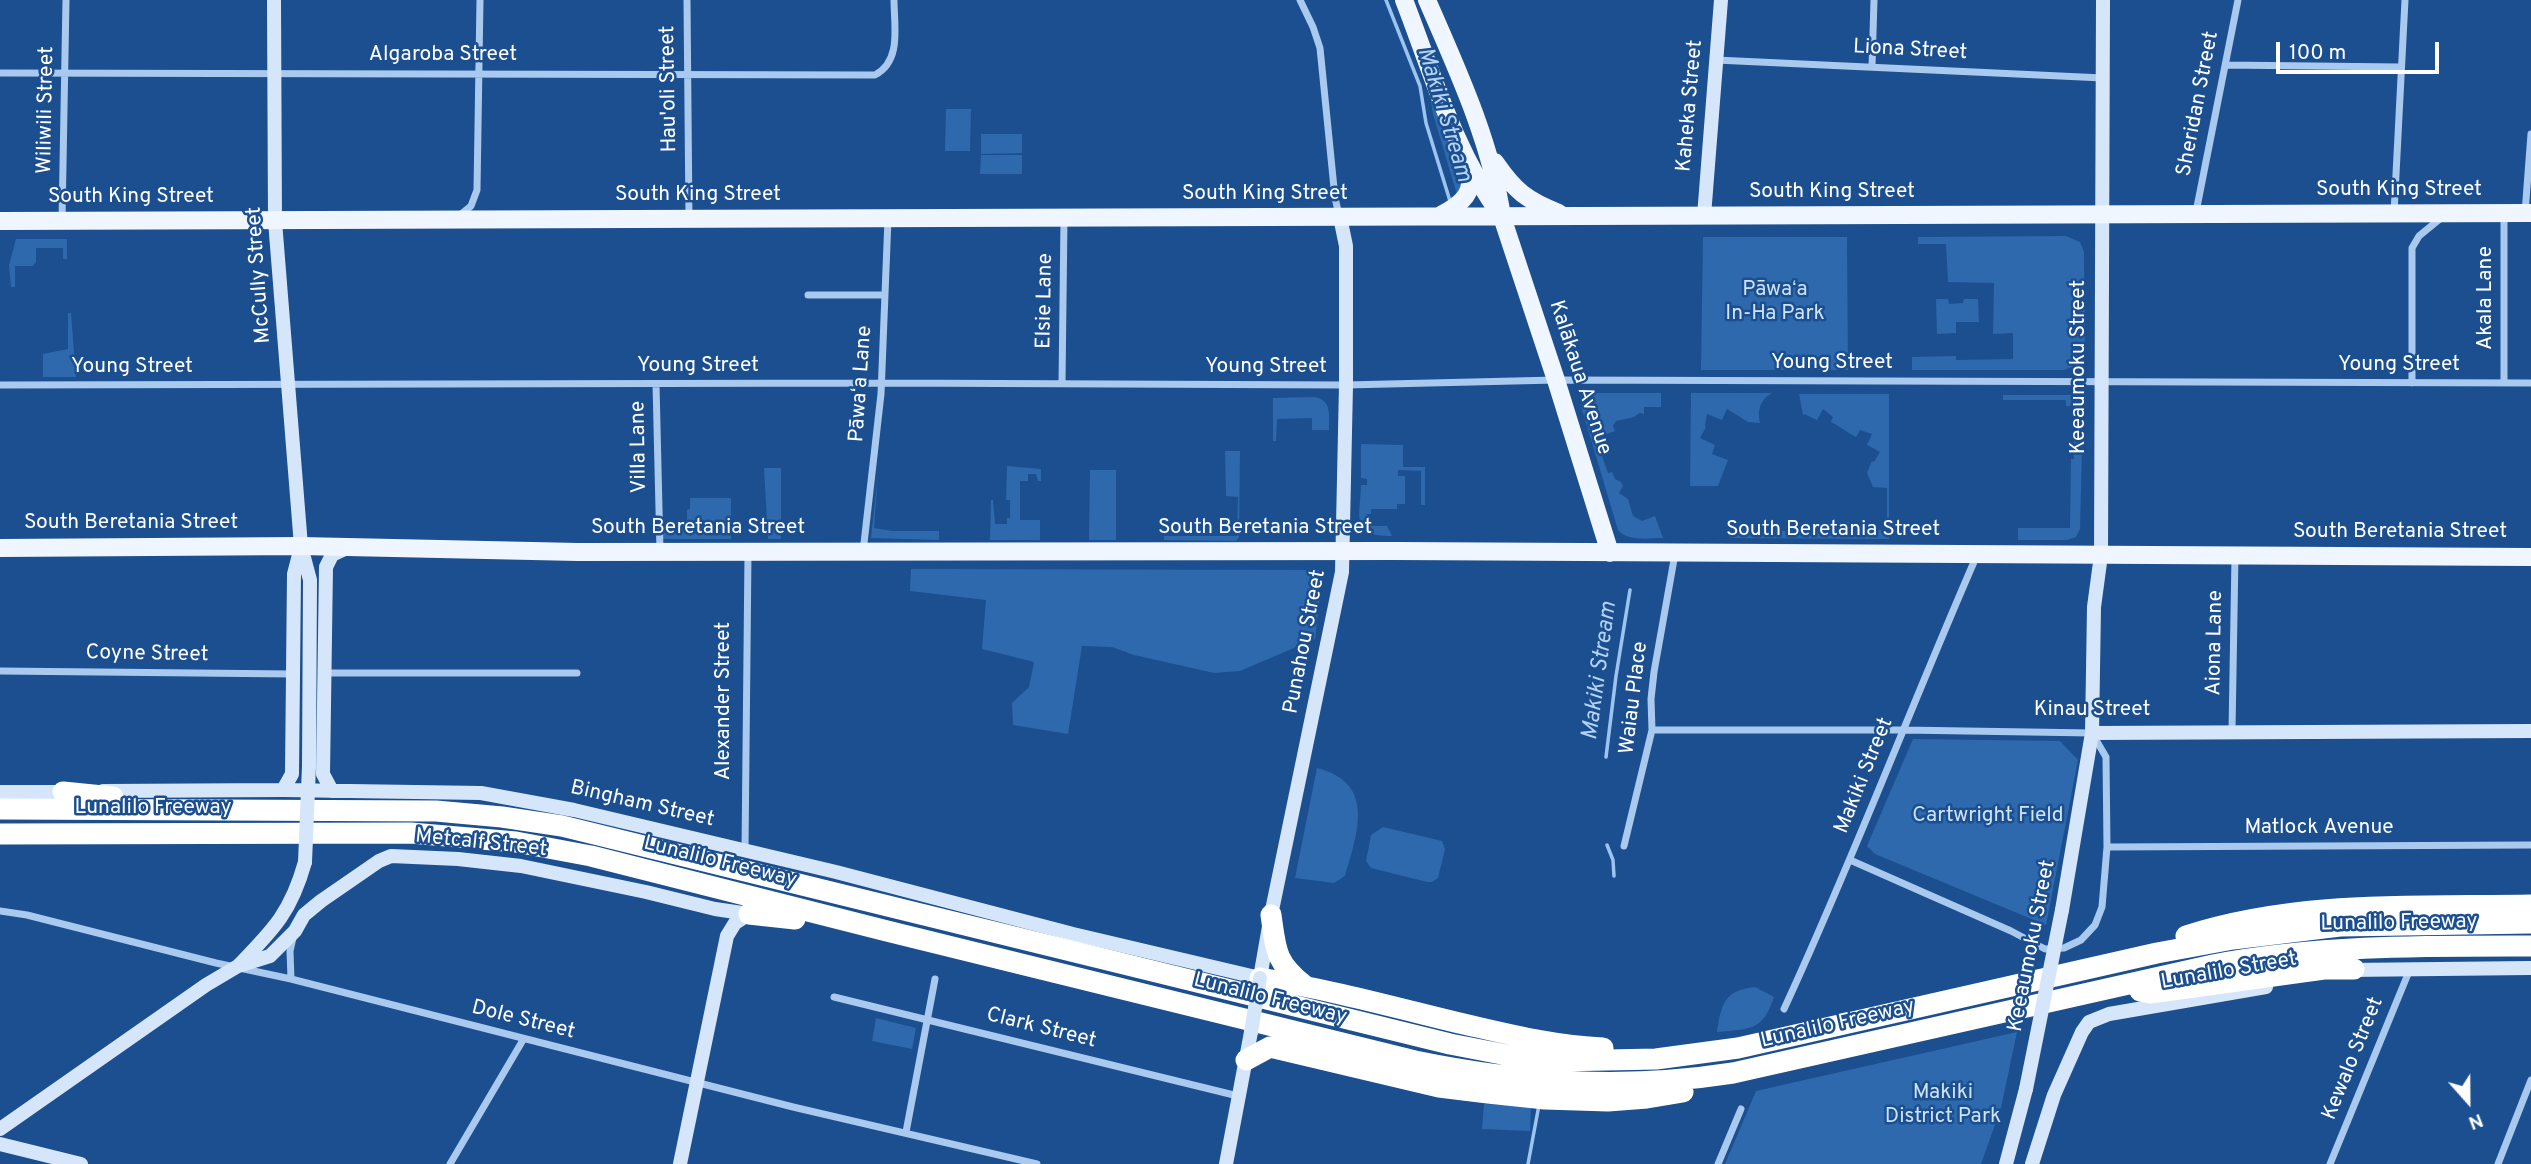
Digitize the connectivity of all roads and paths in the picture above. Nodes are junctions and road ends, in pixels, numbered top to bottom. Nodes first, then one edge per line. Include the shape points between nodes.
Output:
1 (66, 0) edge
2 (274, 0) edge
3 (480, 0) edge
4 (687, 0) edge
5 (894, 0) edge
6 (1300, 0) edge
7 (1404, 0) edge
8 (1427, 0) edge
9 (1721, 0) edge
10 (1874, 0) edge
11 (2103, 0) edge
12 (2238, 0) edge
13 (2405, 0) edge
14 (1716, 60) junction
15 (2226, 65) junction
16 (1872, 67) junction
17 (2400, 67) junction
18 (65, 72) junction
19 (0, 73) edge
20 (274, 73) junction
21 (480, 73) junction
22 (687, 74) junction
23 (2103, 78) junction
24 (2531, 134) edge
25 (1485, 147) junction
26 (1467, 160) junction
27 (2393, 214) junction
28 (2446, 214) junction
29 (2504, 214) junction
30 (2528, 214) edge
31 (2102, 215) junction
32 (2195, 215) junction
33 (1704, 216) junction
34 (1339, 217) junction
35 (1438, 217) junction
36 (1502, 217) junction
37 (1568, 217) junction
38 (1064, 218) junction
39 (689, 219) junction
40 (888, 219) junction
41 (275, 220) junction
42 (449, 220) junction
43 (0, 221) edge
44 (62, 221) junction
45 (808, 295) dead end
46 (885, 295) junction
47 (1556, 380) junction
48 (2100, 382) junction
49 (882, 383) junction
50 (2412, 383) junction
51 (2504, 383) junction
52 (2531, 383) edge
53 (656, 384) junction
54 (1062, 384) junction
55 (0, 385) edge
56 (289, 385) junction
57 (1346, 385) junction
58 (301, 546) junction
59 (355, 547) junction
60 (0, 548) edge
61 (660, 552) junction
62 (748, 552) junction
63 (863, 552) junction
64 (1343, 552) junction
65 (1609, 553) junction
66 (1675, 553) junction
67 (1977, 555) junction
68 (2101, 555) junction
69 (2235, 556) junction
70 (2531, 557) edge
71 (310, 580) junction
72 (326, 612) junction
73 (0, 671) edge
74 (325, 673) junction
75 (577, 673) dead end
76 (294, 674) junction
77 (1652, 730) junction
78 (1903, 730) junction
79 (2531, 731) edge
80 (2232, 732) junction
81 (2092, 733) junction
82 (292, 774) junction
83 (323, 774) junction
84 (283, 790) junction
85 (332, 791) junction
86 (0, 792) edge
87 (63, 792) junction
88 (230, 808) junction
89 (0, 809) edge
90 (0, 834) edge
91 (2531, 845) edge
92 (1624, 846) dead end
93 (2107, 847) junction
94 (746, 850) junction
95 (1850, 860) junction
96 (2531, 905) edge
97 (715, 909) junction
98 (0, 911) edge
99 (749, 915) junction
100 (1271, 915) junction
101 (2523, 923) edge
102 (295, 931) junction
103 (887, 931) junction
104 (727, 936) junction
105 (2523, 946) edge
106 (238, 966) junction
107 (2410, 968) junction
108 (2531, 968) edge
109 (2354, 969) junction
110 (2078, 971) junction
111 (1260, 978) junction
112 (291, 979) junction
113 (935, 979) dead end
114 (1306, 986) junction
115 (2114, 988) junction
116 (834, 997) dead end
117 (1784, 1009) dead end
118 (927, 1020) junction
119 (523, 1040) junction
120 (1738, 1048) junction
121 (1246, 1060) junction
122 (1765, 1066) junction
123 (2531, 1080) edge
124 (696, 1083) junction
125 (1239, 1097) junction
126 (1741, 1109) dead end
127 (0, 1129) edge
128 (906, 1132) junction
129 (0, 1144) edge
130 (81, 1164) edge
131 (450, 1164) edge
132 (680, 1164) edge
133 (1037, 1164) edge
134 (1226, 1164) edge
135 (1718, 1164) edge
136 (2006, 1164) edge
137 (2032, 1164) edge
138 (2330, 1164) edge
139 (2498, 1164) edge

1 - 18 street, Wiliwili Street
2 - 20 main road, McCully Street
3 - 21 street
4 - 22 street, Hau'oli Street
5 - 22 street, Algaroba Street via 893,52 889,64 875,75
6 - 34 street, Punahou Street via 1320,48
7 - 26 main road, Kalākaua Avenue
8 - 25 main road, Kalākaua Avenue
9 - 14 main road, Kaheka Street
10 - 16 street
11 - 23 main road, Keeaumoku Street
12 - 15 street, Sheridan Street
13 - 17 street
14 - 16 street, Liona Street
14 - 33 main road, Kaheka Street
15 - 17 street
15 - 32 street, Sheridan Street
16 - 23 street, Liona Street
17 - 27 street
18 - 19 street, Algaroba Street
18 - 20 street, Algaroba Street
18 - 44 street, Wiliwili Street
20 - 21 street, Algaroba Street
20 - 41 main road, McCully Street
21 - 22 street, Algaroba Street
21 - 42 street via 477,190 468,210
22 - 39 street, Hau'oli Street
23 - 31 main road, Keeaumoku Street
24 - 30 street
25 - 36 main road, Kalākaua Avenue
25 - 37 main road via 1523,196
26 - 35 main road via 1469,193
26 - 36 main road, Kalākaua Avenue
27 - 28 main road, South King Street
27 - 32 main road, South King Street
28 - 29 main road, South King Street
28 - 50 street via 2419,236 2412,248
29 - 30 main road, South King Street
29 - 51 street, Akala Lane
31 - 32 main road, South King Street
31 - 33 main road, South King Street
31 - 48 main road, Keeaumoku Street
33 - 37 main road, South King Street
34 - 35 main road, South King Street
34 - 38 main road, South King Street
34 - 57 main road, Punahou Street via 1346,246
35 - 36 main road, South King Street
36 - 37 main road, South King Street
36 - 47 main road, Kalākaua Avenue
38 - 40 main road, South King Street
38 - 54 street, Elsie Lane
39 - 40 main road, South King Street
39 - 42 main road, South King Street
40 - 46 street, Pāwaʻa Lane
41 - 42 main road, South King Street
41 - 44 main road, South King Street
41 - 56 main road, McCully Street
43 - 44 main road, South King Street
45 - 46 street
46 - 49 street, Pāwaʻa Lane
47 - 48 street, Young Street
47 - 57 street, Young Street
47 - 65 main road, Kalākaua Avenue
48 - 50 street, Young Street
48 - 68 main road, Keeaumoku Street
49 - 53 street, Young Street
49 - 54 street, Young Street
49 - 63 street, Pāwaʻa Lane
50 - 51 street, Young Street
51 - 52 street, Young Street
53 - 56 street, Young Street
53 - 61 street, Villa Lane
54 - 57 street, Young Street
55 - 56 street, Young Street
56 - 58 main road, McCully Street
57 - 64 main road, Punahou Street
58 - 59 main road, South Beretania Street
58 - 60 main road, South Beretania Street
58 - 71 main road, McCully Street
58 - 76 main road, McCully Street via 294,575
59 - 61 main road, South Beretania Street
59 - 72 main road via 327,560
61 - 62 main road, South Beretania Street
62 - 63 main road, South Beretania Street
62 - 94 street, Alexander Street
63 - 64 main road, South Beretania Street
64 - 65 main road, South Beretania Street
64 - 100 main road, Punahou Street
65 - 66 main road, South Beretania Street
66 - 67 main road, South Beretania Street
66 - 77 street, Waiau Place via 1652,686
67 - 68 main road, South Beretania Street
67 - 78 street, Makiki Street
68 - 69 main road, South Beretania Street
68 - 81 main road, Keeaumoku Street via 2094,607
69 - 70 main road, South Beretania Street
69 - 80 street, Aiona Lane
71 - 72 main road
71 - 106 main road, McCully Street, bridge via 305,862 276,928
72 - 74 main road
73 - 76 street, Coyne Street
74 - 75 street
74 - 83 main road
76 - 82 main road, McCully Street
77 - 78 street, Kinau Street
77 - 92 street, Waiau Place
78 - 81 street, Kinau Street
78 - 95 street, Makiki Street
79 - 80 main road, Kinau Street
80 - 81 main road, Kinau Street
81 - 93 street, Keeaumoku Street via 2106,757
81 - 136 main road, Keeaumoku Street, bridge via 2062,910
82 - 83 main road
82 - 84 main road, McCully Street
83 - 85 main road
84 - 85 main road, Bingham Street
84 - 87 main road, Bingham Street
85 - 94 main road, Bingham Street via 481,793
86 - 87 main road, Bingham Street
87 - 88 highway
88 - 89 highway, Lunalilo Freeway
88 - 120 highway, Lunalilo Freeway via 436,811 562,826 1522,1058 1625,1061
90 - 103 highway, Lunalilo Freeway via 480,837 592,856
91 - 93 street, Matlock Avenue
93 - 95 street, Keeaumoku Street via 2102,906 2095,925 2081,940 2064,948 2045,949
94 - 111 main road, Bingham Street
95 - 117 street, Makiki Street
96 - 110 highway via 2308,910 2218,926
97 - 99 main road, Metcalf Street
97 - 102 main road, Metcalf Street via 521,866 391,856 329,894 304,915
97 - 104 main road
98 - 106 street, Dole Street
99 - 103 highway
99 - 104 main road via 735,923
100 - 111 main road, Punahou Street
100 - 114 highway via 1276,949 1287,971
101 - 110 highway, Lunalilo Freeway via 2287,931
102 - 106 main road, Metcalf Street via 270,956
102 - 112 street
103 - 122 highway, Lunalilo Freeway via 1402,1058 1492,1075 1561,1083 1629,1083 1698,1078
104 - 124 main road
105 - 115 highway, Lunalilo Freeway via 2306,951 2213,965
106 - 112 street, Dole Street
106 - 127 main road, Metcalf Street
107 - 108 main road, Lunalilo Street
107 - 109 main road, Lunalilo Street
107 - 138 street, Kewalo Street
109 - 115 highway via 2324,969 2150,993
109 - 137 main road, Lunalilo Street via 2109,1014 2089,1022 2054,1095
110 - 120 highway, Lunalilo Freeway
111 - 114 highway
111 - 121 main road, Punahou Street, bridge
112 - 119 street, Dole Street
113 - 118 street
114 - 120 highway via 1514,1037 1580,1047
115 - 122 highway, Lunalilo Freeway
116 - 118 street, Clark Street
118 - 125 street, Clark Street
118 - 128 street
119 - 124 street, Dole Street
119 - 131 street
121 - 122 highway via 1270,1047 1439,1087 1608,1101 1687,1091
121 - 125 main road, Punahou Street
123 - 139 street
124 - 128 street, Dole Street
124 - 132 main road
125 - 134 main road, Punahou Street
126 - 135 street
128 - 133 street, Dole Street
129 - 130 main road

